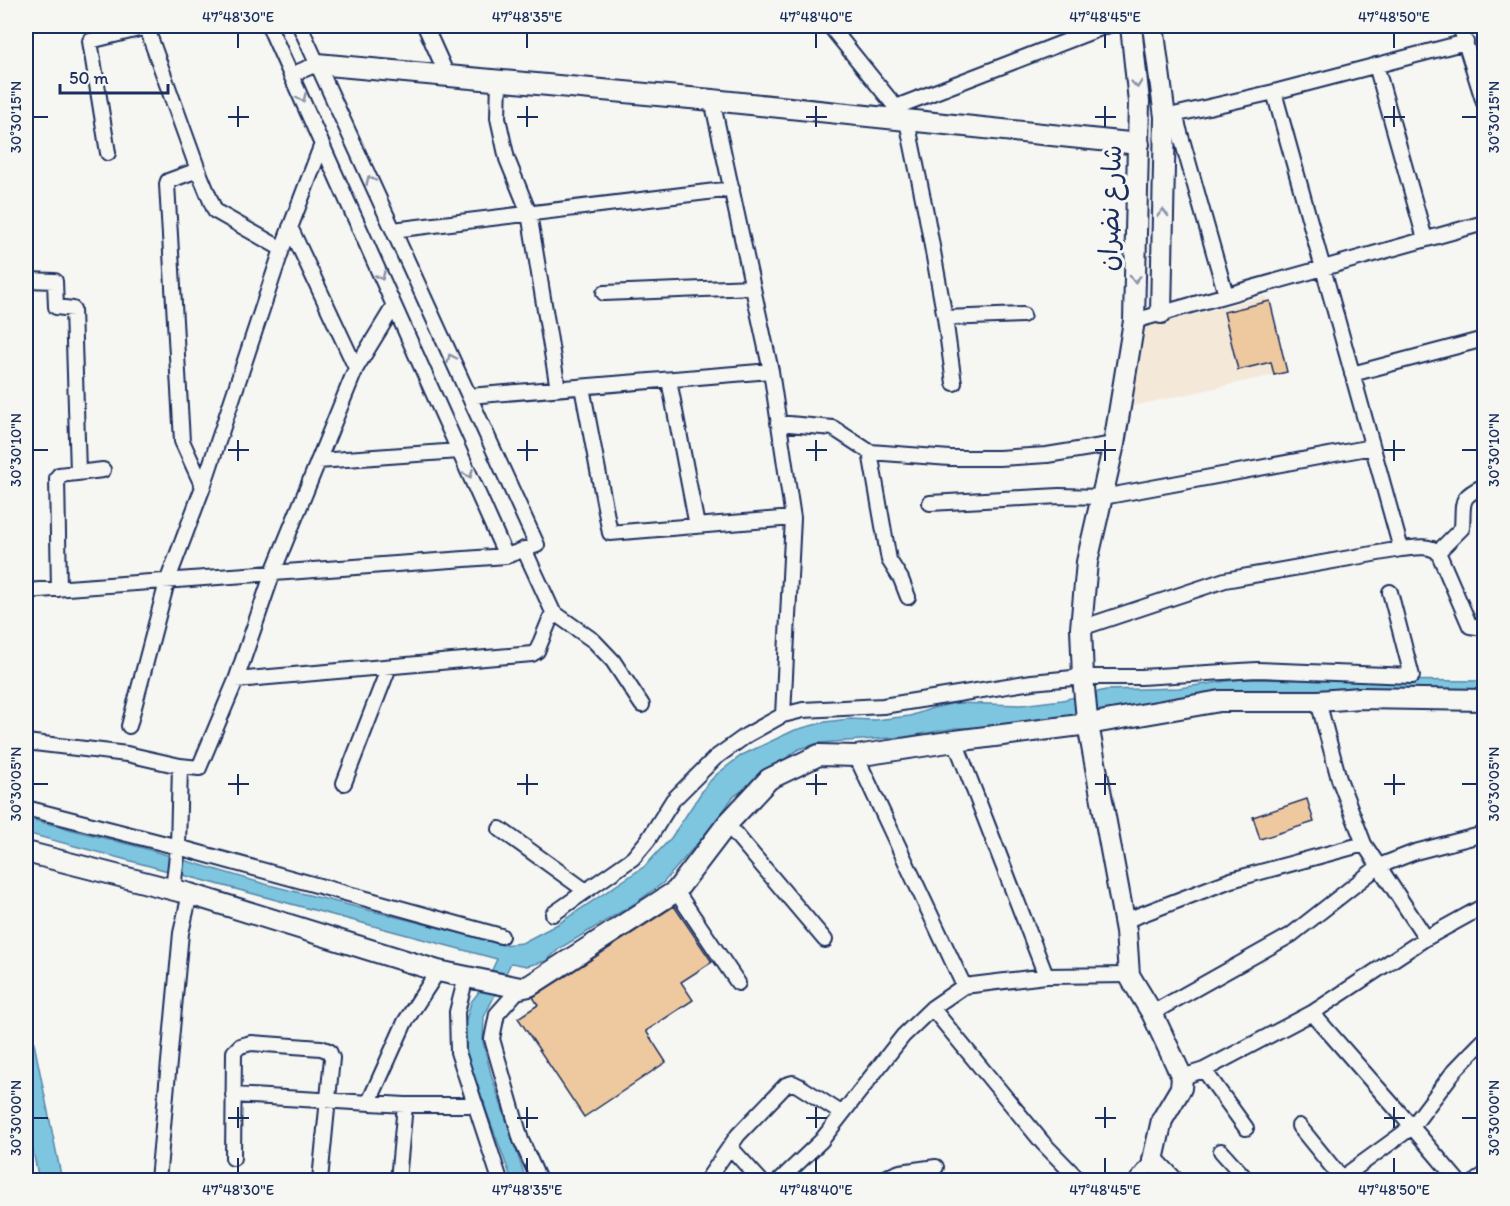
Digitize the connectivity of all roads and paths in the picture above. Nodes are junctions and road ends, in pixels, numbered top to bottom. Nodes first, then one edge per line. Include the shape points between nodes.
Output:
1 (146, 26) edge
2 (269, 26) edge
3 (300, 26) edge
4 (425, 26) edge
5 (830, 26) edge
6 (1106, 26) edge
7 (1131, 26) edge
8 (1153, 26) edge
9 (1460, 26) edge
10 (1466, 42) junction
11 (317, 64) junction
12 (1376, 65) junction
13 (1480, 72) edge
14 (291, 75) junction
15 (447, 75) junction
16 (499, 80) junction
17 (1274, 92) junction
18 (712, 100) junction
19 (1485, 103) edge
20 (901, 114) junction
21 (1170, 116) junction
22 (322, 144) junction
23 (1139, 144) junction
24 (108, 153) dead end
25 (198, 170) junction
26 (732, 189) junction
27 (529, 213) junction
28 (1485, 223) edge
29 (290, 227) junction
30 (393, 230) junction
31 (1425, 239) junction
32 (282, 249) junction
33 (1323, 268) junction
34 (26, 280) edge
35 (753, 286) junction
36 (604, 293) dead end
37 (1226, 295) junction
38 (394, 306) junction
39 (1161, 314) junction
40 (1023, 315) dead end
41 (945, 318) junction
42 (1134, 321) junction
43 (1485, 339) edge
44 (356, 368) junction
45 (771, 371) junction
46 (1352, 374) junction
47 (669, 380) junction
48 (954, 383) dead end
49 (582, 387) junction
50 (558, 389) junction
51 (469, 396) junction
52 (778, 423) junction
53 (1114, 444) junction
54 (1372, 447) junction
55 (459, 451) junction
56 (870, 452) junction
57 (318, 461) junction
58 (103, 470) dead end
59 (78, 472) junction
60 (1485, 486) edge
61 (202, 487) junction
62 (1103, 497) junction
63 (930, 503) dead end
64 (793, 518) junction
65 (697, 526) junction
66 (530, 547) junction
67 (1401, 549) junction
68 (1438, 552) junction
69 (506, 556) junction
70 (273, 572) junction
71 (166, 582) junction
72 (59, 589) junction
73 (26, 591) edge
74 (1390, 592) dead end
75 (908, 597) dead end
76 (554, 612) junction
77 (1081, 628) junction
78 (1485, 628) edge
79 (389, 667) junction
80 (236, 680) junction
81 (1083, 680) junction
82 (1485, 700) edge
83 (1318, 701) junction
84 (642, 705) dead end
85 (783, 715) junction
86 (1088, 722) junction
87 (129, 726) dead end
88 (955, 741) junction
89 (26, 742) edge
90 (856, 756) junction
91 (180, 766) junction
92 (344, 783) dead end
93 (26, 808) edge
94 (727, 824) junction
95 (500, 830) dead end
96 (1485, 834) edge
97 (1364, 844) junction
98 (177, 849) junction
99 (26, 852) edge
100 (1379, 866) junction
101 (179, 889) junction
102 (586, 891) junction
103 (676, 891) junction
104 (1485, 906) edge
105 (553, 914) dead end
106 (1124, 921) junction
107 (501, 936) dead end
108 (1426, 938) junction
109 (825, 940) dead end
110 (438, 970) junction
111 (1129, 975) junction
112 (1046, 976) junction
113 (474, 978) junction
114 (738, 983) dead end
115 (964, 986) junction
116 (514, 987) junction
117 (932, 1008) junction
118 (1152, 1013) junction
119 (1312, 1013) junction
120 (1485, 1040) edge
121 (1204, 1070) junction
122 (1182, 1077) junction
123 (233, 1095) junction
124 (328, 1100) junction
125 (369, 1102) junction
126 (405, 1105) junction
127 (476, 1105) junction
128 (841, 1113) junction
129 (1299, 1126) dead end
130 (1412, 1127) junction
131 (1246, 1128) dead end
132 (730, 1147) junction
133 (1221, 1151) dead end
134 (233, 1158) dead end
135 (1153, 1160) junction
136 (936, 1167) dead end
137 (1485, 1175) edge
138 (158, 1180) edge
139 (320, 1180) edge
140 (398, 1180) edge
141 (500, 1180) edge
142 (539, 1180) edge
143 (707, 1180) edge
144 (760, 1180) edge
145 (780, 1180) edge
146 (879, 1180) edge
147 (1079, 1180) edge
148 (1137, 1180) edge
149 (1172, 1180) edge
150 (1247, 1180) edge
151 (1340, 1180) edge
152 (1457, 1180) edge
153 (1477, 1180) edge

1 - 24 street via 90,40
1 - 25 street
2 - 14 street
3 - 11 street
4 - 15 street
5 - 20 street
6 - 20 street
7 -> 23 street, شارع نضران
8 - 21 street, شارع نضران
9 - 10 street
10 - 12 street
10 - 13 street
11 - 14 street
11 - 15 street
30 -> 11 street
12 - 17 street
12 - 31 street
13 - 19 street
14 -> 22 street
15 - 16 street
16 - 18 street
16 - 27 street via 498,118 507,159
17 - 21 street
17 - 33 street
18 - 20 street
18 - 26 street
20 - 23 street
20 - 41 street via 926,213
21 - 37 street
39 -> 21 street, شارع نضران
22 - 29 street
22 -> 38 street
23 -> 42 street, شارع نضران
25 - 32 street via 217,213
25 - 61 street via 166,184 182,443
26 - 27 street
26 - 35 street
27 - 30 street
27 - 50 street
28 - 31 street
29 - 32 street
29 - 44 street
51 -> 30 street
31 - 33 street
32 - 61 street
33 - 37 street
33 - 46 street
34 - 59 street via 56,281 56,308 73,309
35 - 36 street
35 - 45 street
37 - 39 street
38 - 44 street
38 - 55 street
39 - 42 street
40 - 41 street
41 - 48 street
42 - 53 street, شارع نضران
43 - 46 street
44 - 57 street
45 - 47 street
45 - 52 street
46 - 54 street
47 - 49 street
47 - 65 street
49 - 50 street
49 - 65 street via 610,532
50 - 51 street
51 - 66 street
52 - 56 street via 833,428
52 - 64 street
53 - 56 street via 999,458
53 - 62 street, شارع نضران
54 - 62 street
54 - 67 street
55 - 57 street
55 -> 69 street
56 - 75 street via 889,560
57 - 70 street
58 - 59 street
59 - 72 street via 57,478
60 - 68 street via 1463,500 1462,528
61 - 71 street
62 - 63 street
62 - 77 street, شارع نضران via 1087,562
64 - 65 street
64 - 85 street
66 - 69 street
66 - 76 street
67 - 68 street via 1425,547
67 - 77 street via 1225,580
68 - 78 street via 1470,627
69 - 70 street
70 - 71 street
70 - 80 street
71 - 72 street
71 - 87 street
72 - 73 street
74 - 81 street via 1412,676 1257,670
76 - 79 street via 537,651 532,654
76 - 84 street via 594,641 613,661
77 - 81 street, شارع نضران
79 - 80 street
79 - 92 street
80 - 91 street via 199,768
81 - 85 street via 1032,682 883,706 803,710
81 - 86 street, شارع نضران
82 - 83 street
83 - 86 street via 1220,701
83 - 97 street via 1339,779
85 - 102 street via 715,758 673,800 633,858
86 - 88 street
86 - 106 street, شارع نضران
88 - 90 street
88 - 112 street
89 - 91 street via 127,754
90 - 94 street via 819,756 769,778
90 - 115 street
91 - 98 street
93 - 98 street
94 - 103 street
94 - 109 street
95 - 102 street
96 - 100 street
97 - 100 street
97 - 106 street via 1232,880
98 - 101 street
98 - 107 street
99 - 101 street
100 - 108 street
100 - 118 street via 1291,935
101 - 110 street
101 - 138 street via 181,933
102 - 105 street
103 - 114 street
103 - 116 street via 529,986
104 - 108 street
106 - 111 street, شارع نضران
108 - 119 street
110 - 113 street
110 - 125 street via 405,1022
111 - 112 street
111 - 118 street
112 - 115 street
113 - 116 street
113 - 127 street via 457,1012 456,1033 458,1052
115 - 117 street
116 - 142 street via 497,1014 492,1040 521,1140
117 - 128 street via 903,1036
117 - 147 street via 1043,1143
118 - 122 street
119 - 121 street
119 - 130 street
120 - 130 street via 1455,1070
121 - 122 street
121 - 131 street
122 - 135 street via 1181,1089 1162,1120
123 - 124 street
123 - 124 street via 234,1052 251,1043 321,1048 329,1052 332,1058
123 - 134 street
124 - 125 street
124 - 139 street
125 - 126 street
126 - 127 street
126 - 140 street
127 - 141 street
128 - 132 street via 793,1083 786,1085
128 - 145 street via 821,1141
129 - 151 street
130 - 151 street
130 - 152 street
132 - 143 street
132 - 144 street
133 - 150 street
135 - 148 street
135 - 149 street
136 - 146 street via 900,1172
137 - 153 street

